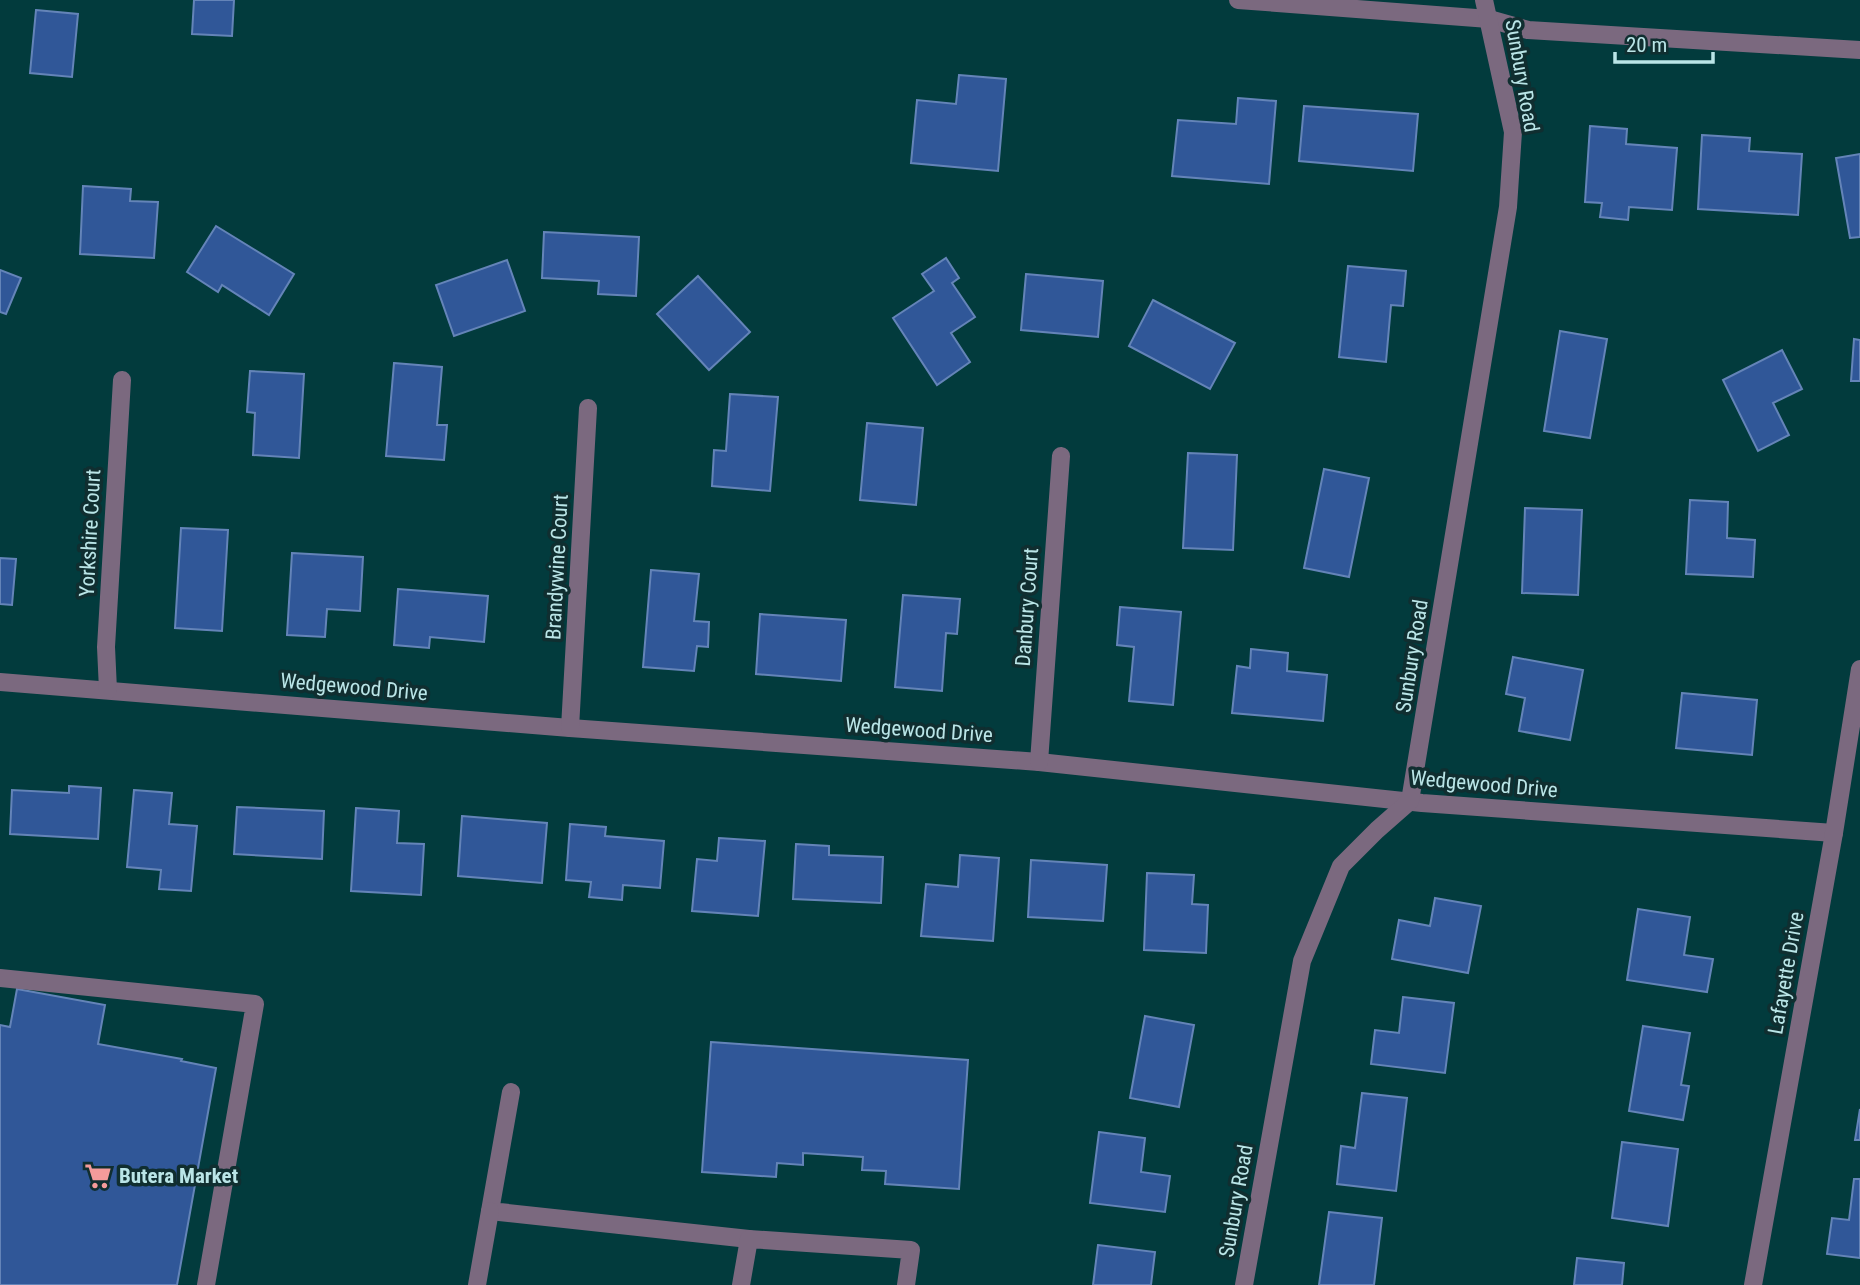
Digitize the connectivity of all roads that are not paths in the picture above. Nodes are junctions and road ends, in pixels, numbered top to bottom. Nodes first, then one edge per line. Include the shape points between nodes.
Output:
1 (1238, 0) edge
2 (1484, 0) edge
3 (1489, 19) junction
4 (1860, 50) edge
5 (122, 380) dead end
6 (588, 408) dead end
7 (1060, 456) dead end
8 (1860, 669) edge
9 (0, 682) edge
10 (108, 690) junction
11 (570, 728) junction
12 (1039, 762) junction
13 (1410, 800) junction
14 (1834, 833) junction
15 (0, 978) edge
16 (511, 1093) dead end
17 (490, 1211) junction
18 (749, 1239) junction
19 (206, 1285) edge
20 (477, 1285) edge
21 (741, 1285) edge
22 (906, 1285) edge
23 (1244, 1285) edge
24 (1753, 1285) edge

1 - 3 street
2 - 3 street, Sunbury Road
3 - 4 street via 1528,30
3 - 13 street, Sunbury Road via 1513,132 1508,207
5 - 10 street, Yorkshire Court via 106,647
6 - 11 street, Brandywine Court
7 - 12 street, Danbury Court
8 - 14 street, Lafayette Drive
9 - 10 street, Wedgewood Drive
10 - 11 street, Wedgewood Drive
11 - 12 street, Wedgewood Drive
12 - 13 street, Wedgewood Drive
13 - 14 street, Wedgewood Drive
13 - 23 street, Sunbury Road via 1341,866 1302,961
14 - 24 street, Lafayette Drive
15 - 19 street via 255,1004
16 - 17 street
17 - 18 street
17 - 20 street
18 - 21 street
18 - 22 street via 911,1251

